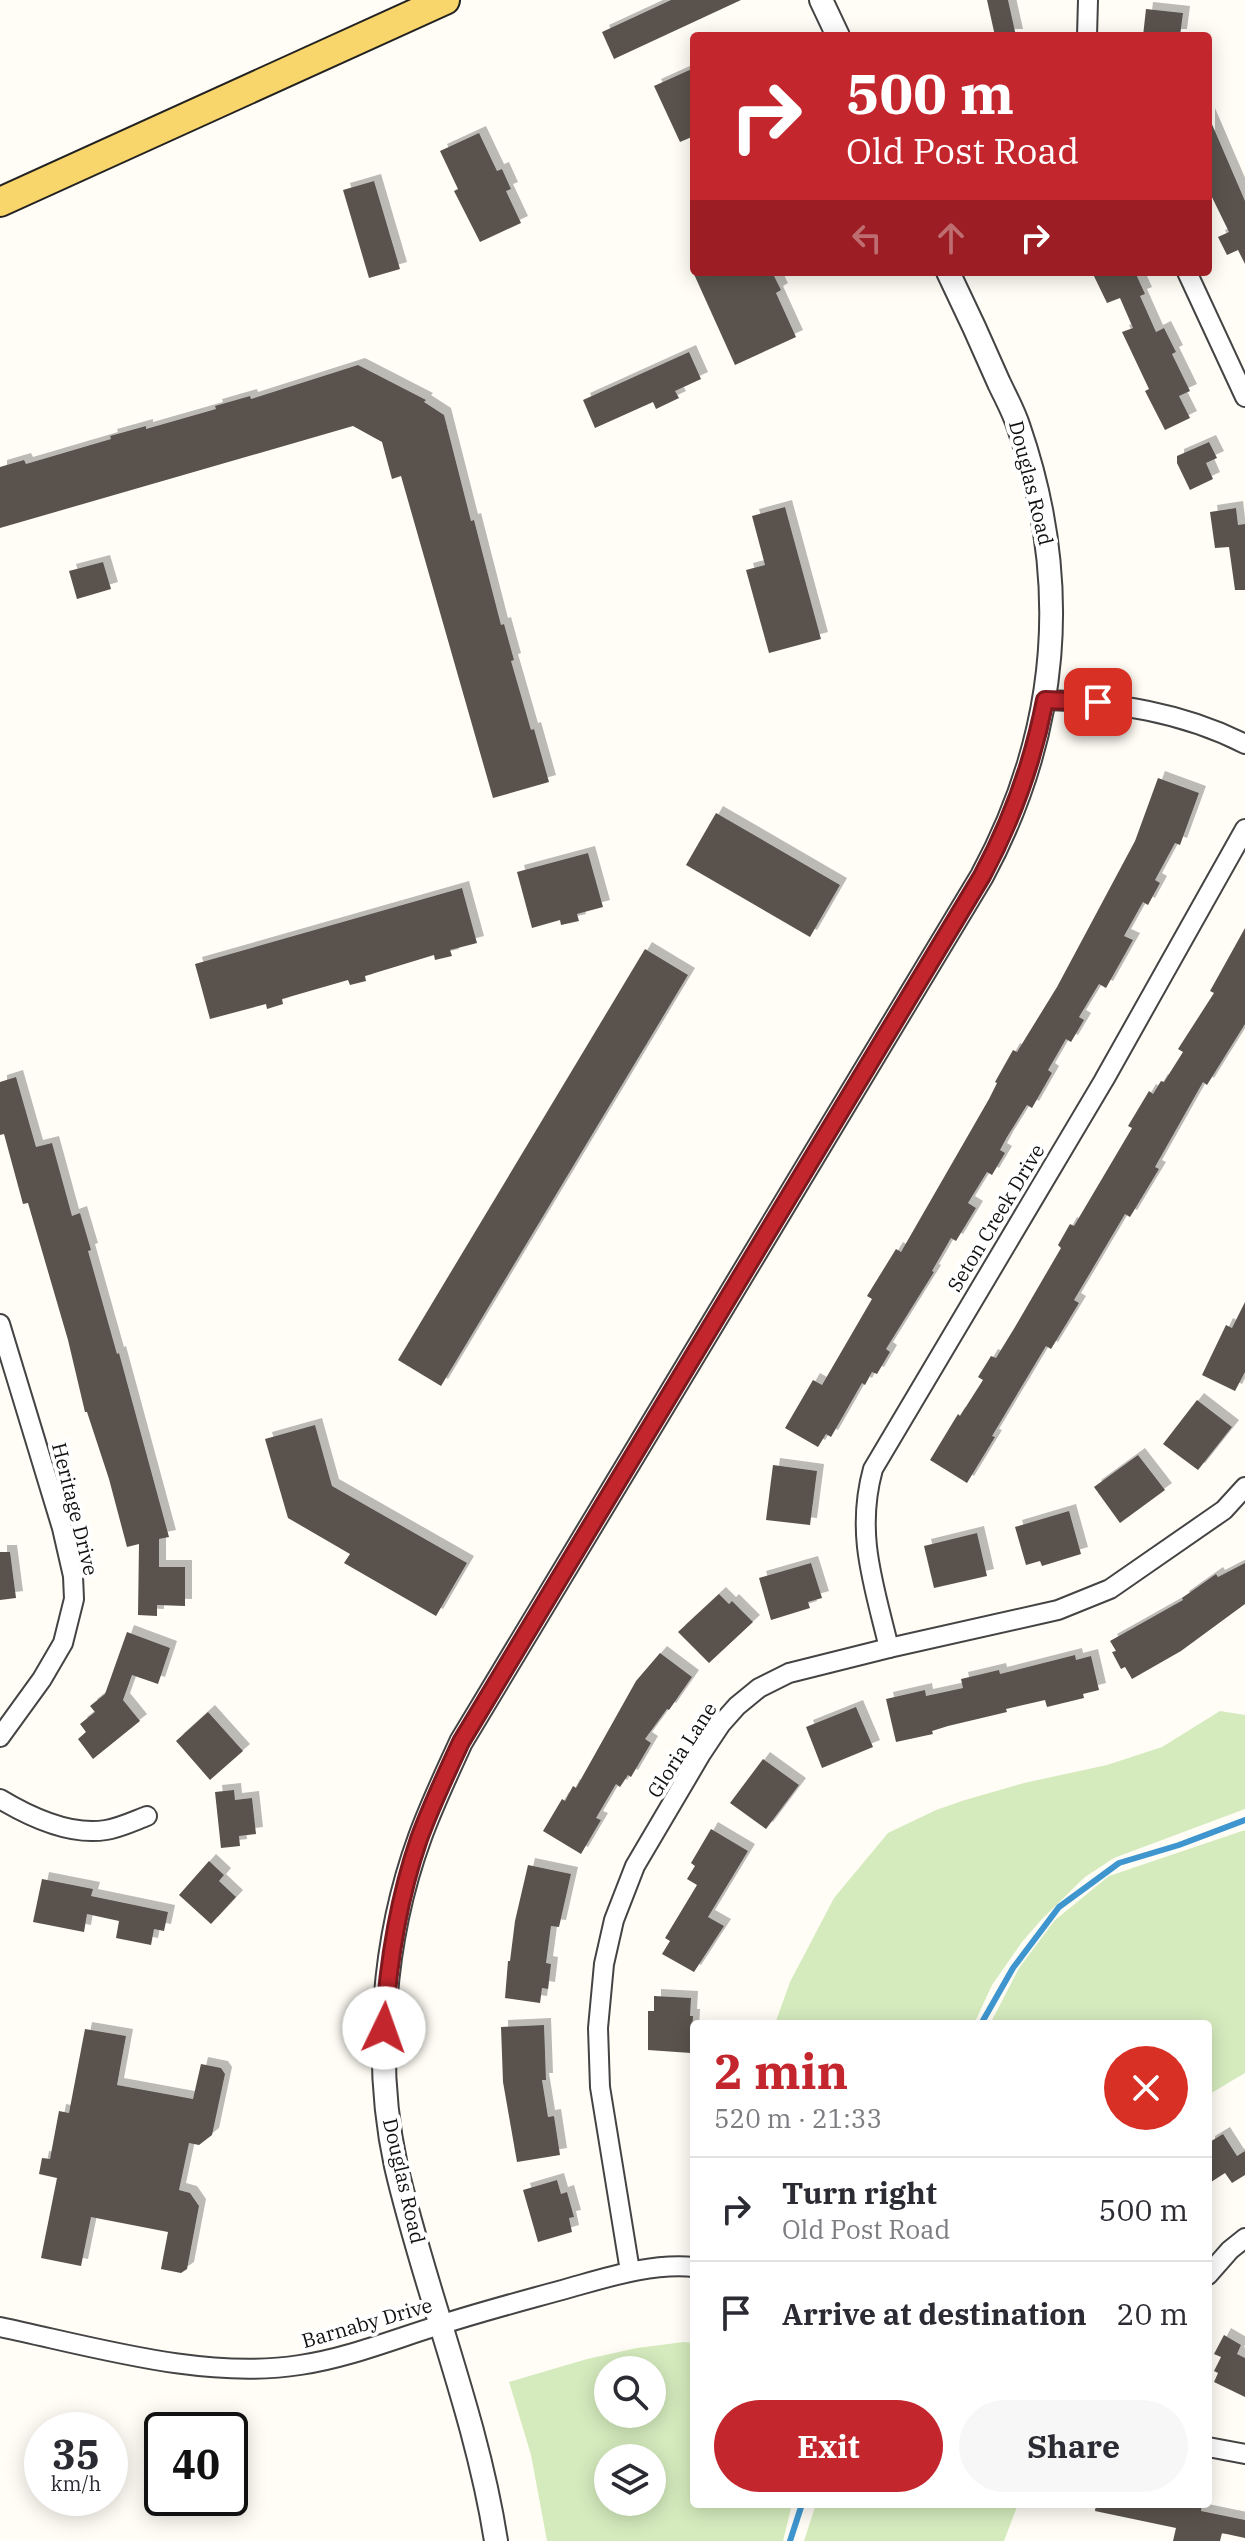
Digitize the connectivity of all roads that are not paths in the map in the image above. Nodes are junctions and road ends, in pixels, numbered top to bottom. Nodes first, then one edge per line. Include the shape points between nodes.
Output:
1 (445, 0) edge
2 (821, 0) edge
3 (1088, 0) edge
4 (836, 32) edge
5 (1087, 32) edge
6 (0, 202) edge
7 (950, 276) edge
8 (1189, 276) edge
9 (1245, 397) edge
10 (1045, 700) junction
11 (1245, 744) edge
12 (1245, 829) edge
13 (0, 1324) edge
14 (1245, 1487) edge
15 (889, 1648) junction
16 (0, 1737) edge
17 (0, 1799) edge
18 (147, 1816) dead end
19 (1245, 2238) edge
20 (690, 2267) edge
21 (1212, 2270) edge
22 (630, 2271) junction
23 (441, 2324) junction
24 (0, 2327) edge
25 (1212, 2448) edge
26 (1245, 2454) edge
27 (496, 2541) edge

1 - 6 main road
2 - 4 street
3 - 5 street
7 - 10 street, Douglas Road via 1019,427 1041,507 1053,612
8 - 9 street
10 - 11 street via 1148,710 1216,729
10 - 23 street, Douglas Road via 1016,804 982,876 461,1742 419,1838 392,1944 384,2072 396,2164
12 - 15 street, Seton Creek Drive via 1104,1080 873,1469 866,1549
13 - 16 street, Heritage Drive via 62,1528 74,1599 58,1654
14 - 15 street, Gloria Lane via 1224,1510 1110,1589 1058,1610
15 - 22 street, Gloria Lane via 789,1673 737,1706 701,1754 627,1885 604,1964 598,2028 600,2087
17 - 18 street via 29,1817 67,1829 105,1831
19 - 21 street
20 - 22 street, Barnaby Drive
22 - 23 street, Barnaby Drive
23 - 24 street, Barnaby Drive via 300,2365 238,2370 182,2364
23 - 27 street, Douglas Road via 482,2467
25 - 26 street

